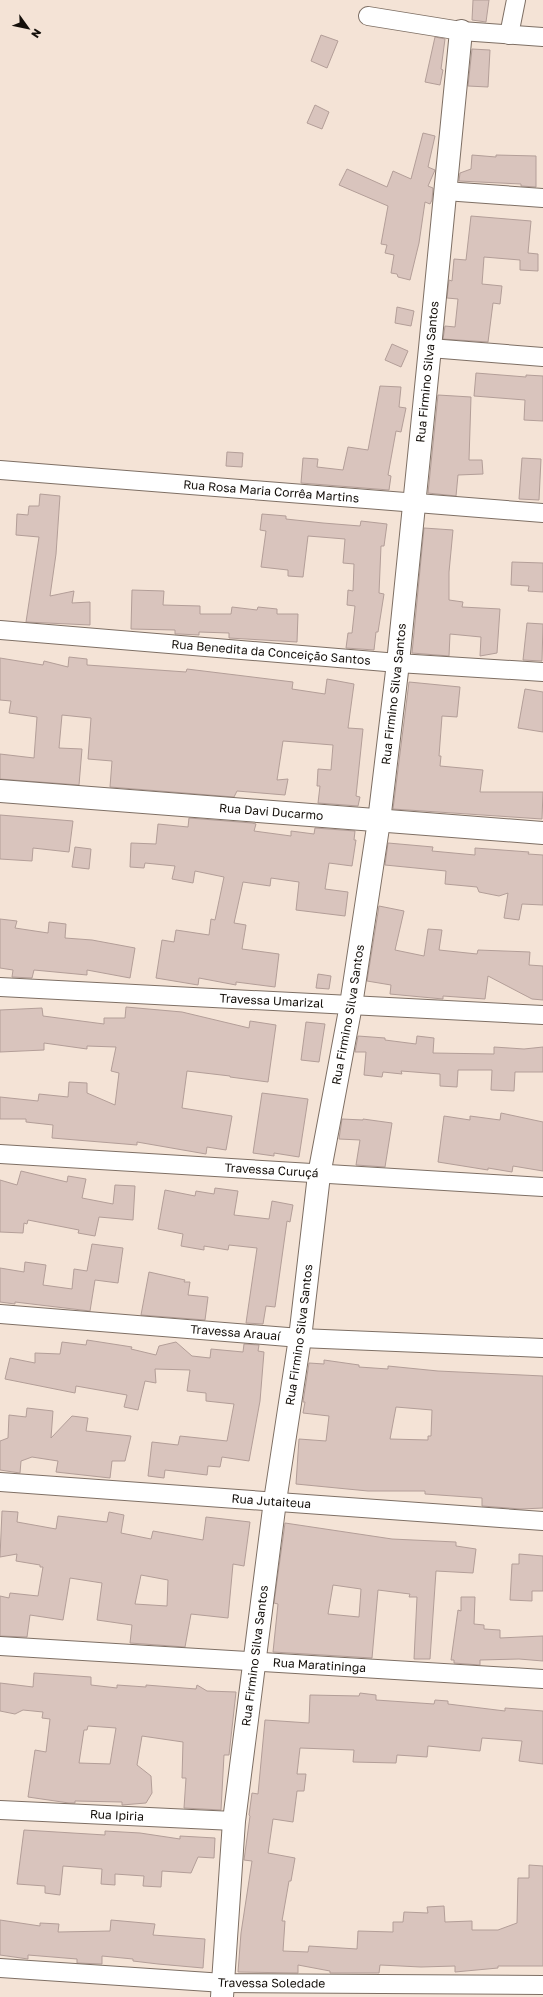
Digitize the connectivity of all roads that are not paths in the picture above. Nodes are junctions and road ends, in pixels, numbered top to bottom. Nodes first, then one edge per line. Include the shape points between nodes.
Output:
1 (516, 0) edge
2 (368, 16) dead end
3 (461, 31) junction
4 (509, 35) junction
5 (543, 37) edge
6 (445, 191) junction
7 (543, 198) edge
8 (430, 348) junction
9 (543, 357) edge
10 (0, 470) edge
11 (414, 504) junction
12 (543, 514) edge
13 (0, 630) edge
14 (398, 663) junction
15 (543, 672) edge
16 (0, 791) edge
17 (379, 821) junction
18 (543, 833) edge
19 (0, 988) edge
20 (351, 1005) junction
21 (543, 1015) edge
22 (0, 1154) edge
23 (319, 1174) junction
24 (543, 1187) edge
25 (0, 1314) edge
26 (300, 1338) junction
27 (543, 1348) edge
28 (0, 1482) edge
29 (275, 1501) junction
30 (543, 1521) edge
31 (0, 1646) edge
32 (254, 1663) junction
33 (543, 1679) edge
34 (0, 1810) edge
35 (234, 1821) junction
36 (0, 1968) edge
37 (543, 1985) edge
38 (223, 1990) edge

1 - 4 street
2 - 3 street
3 - 4 street
3 - 6 street, Rua Firmino Silva Santos
4 - 5 street
6 - 7 street
6 - 8 street, Rua Firmino Silva Santos
8 - 9 street
8 - 11 street, Rua Firmino Silva Santos
10 - 11 street, Rua Rosa Maria Corrêa Martins
11 - 12 street, Rua Rosa Maria Corrêa Martins
11 - 14 street, Rua Firmino Silva Santos
13 - 14 street, Rua Benedita da Conceição Santos
14 - 15 street, Rua Benedita da Conceição Santos
14 - 17 street, Rua Firmino Silva Santos
16 - 17 street, Rua Davi Ducarmo
17 - 18 street, Rua Davi Ducarmo
17 - 20 street, Rua Firmino Silva Santos
19 - 20 street, Travessa Umarizal
20 - 21 street, Travessa Umarizal
20 - 23 street, Rua Firmino Silva Santos
22 - 23 street, Travessa Curuçá
23 - 24 street, Travessa Curuçá
23 - 26 street, Rua Firmino Silva Santos
25 - 26 street, Travessa Arauaí
26 - 27 street, Travessa Arauaí
26 - 29 street, Rua Firmino Silva Santos
28 - 29 street, Rua Jutaiteua
29 - 30 street, Rua Jutaiteua
29 - 32 street, Rua Firmino Silva Santos
31 - 32 street, Rua Maratininga
32 - 33 street, Rua Maratininga
32 - 35 street, Rua Firmino Silva Santos
34 - 35 street, Rua Ipiria
35 - 38 street, Rua Firmino Silva Santos
36 - 38 street, Travessa Soledade
37 - 38 street, Travessa Soledade

